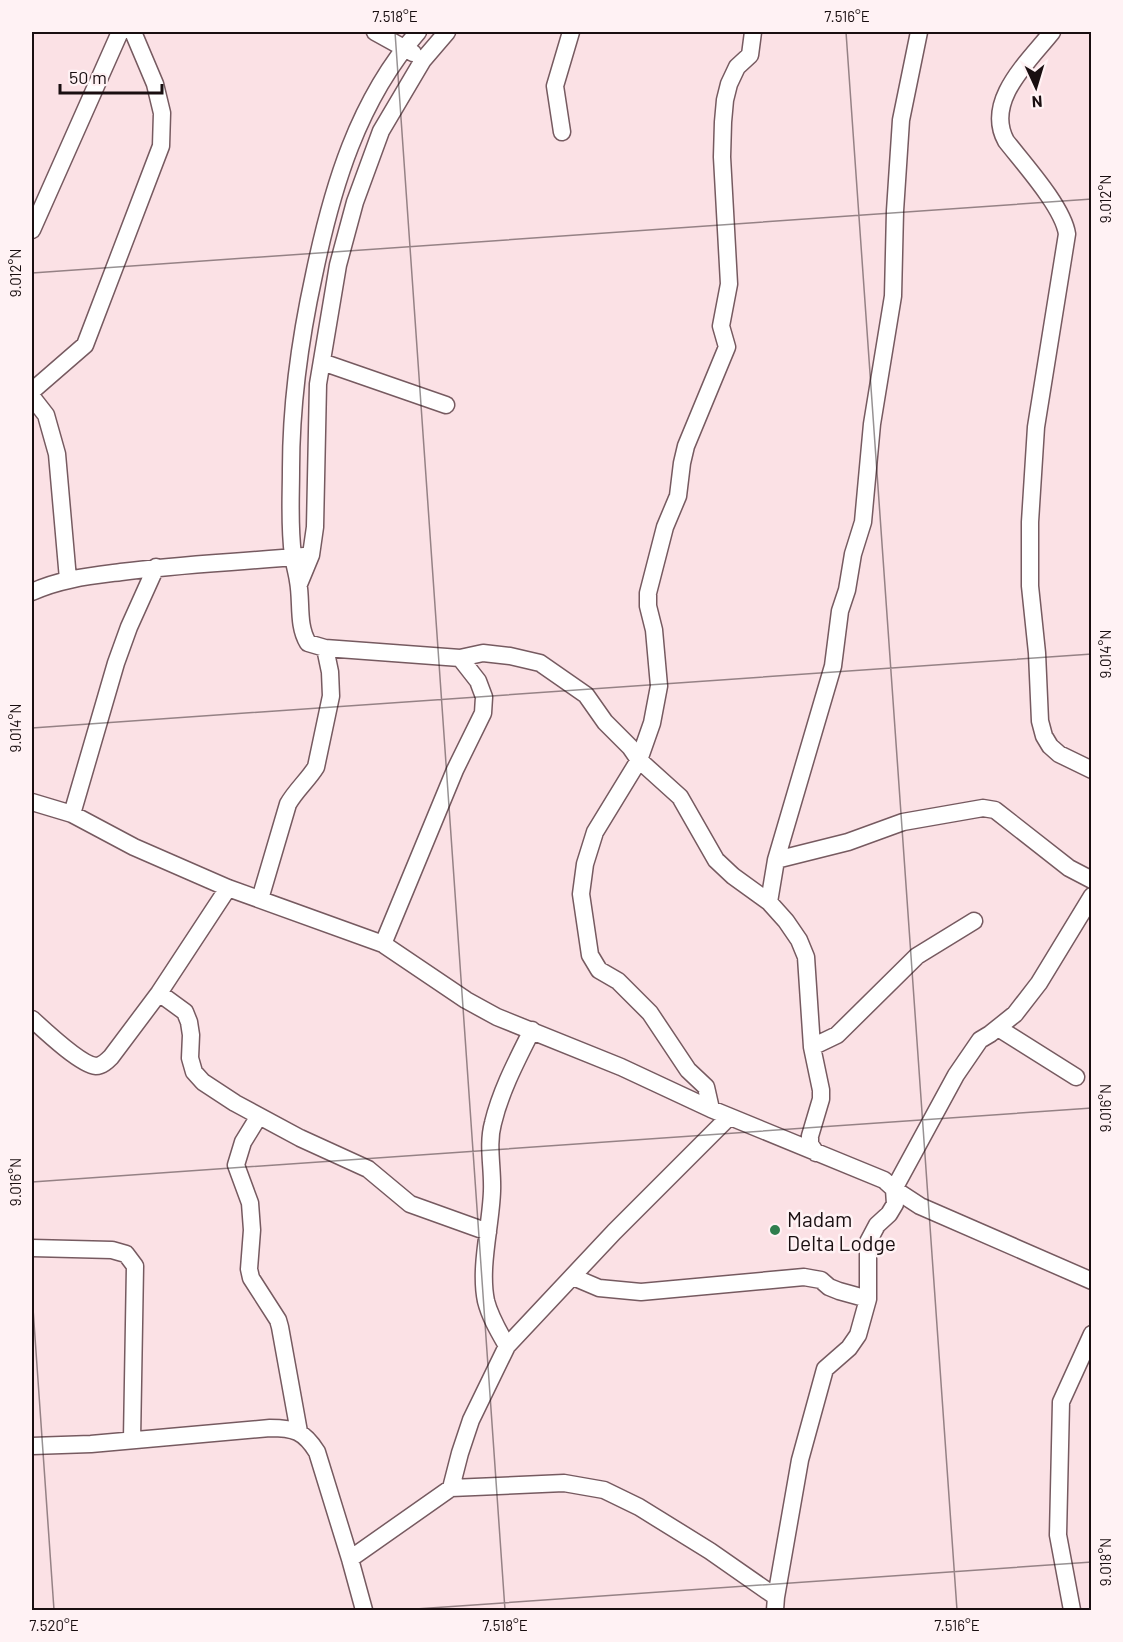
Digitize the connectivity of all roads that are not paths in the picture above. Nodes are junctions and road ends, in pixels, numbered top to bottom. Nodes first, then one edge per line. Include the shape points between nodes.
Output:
1 (120, 32) edge
2 (133, 32) edge
3 (375, 32) edge
4 (418, 32) edge
5 (447, 32) edge
6 (571, 32) edge
7 (753, 32) edge
8 (919, 32) edge
9 (1052, 32) edge
10 (435, 45) junction
11 (404, 47) junction
12 (423, 60) junction
13 (562, 132) dead end
14 (32, 230) edge
15 (322, 362) junction
16 (32, 391) edge
17 (32, 397) edge
18 (446, 405) dead end
19 (311, 555) junction
20 (293, 557) junction
21 (156, 567) junction
22 (68, 579) junction
23 (299, 584) junction
24 (32, 592) edge
25 (325, 648) junction
26 (460, 658) junction
27 (639, 760) junction
28 (1092, 770) edge
29 (32, 802) edge
30 (72, 814) junction
31 (776, 860) junction
32 (1092, 880) edge
33 (228, 888) junction
34 (260, 899) junction
35 (1091, 899) edge
36 (769, 902) junction
37 (974, 921) dead end
38 (383, 944) junction
39 (159, 993) junction
40 (32, 1019) edge
41 (998, 1028) junction
42 (531, 1030) junction
43 (812, 1047) junction
44 (1076, 1077) dead end
45 (711, 1110) junction
46 (259, 1116) junction
47 (729, 1117) junction
48 (816, 1153) junction
49 (894, 1188) junction
50 (488, 1232) junction
51 (32, 1248) edge
52 (573, 1277) junction
53 (1092, 1281) edge
54 (868, 1299) junction
55 (1092, 1334) edge
56 (507, 1346) junction
57 (300, 1432) junction
58 (132, 1440) junction
59 (32, 1446) edge
60 (451, 1488) junction
61 (350, 1559) junction
62 (775, 1604) edge
63 (364, 1611) edge
64 (1072, 1611) edge

1 - 14 street
2 - 16 street via 155,84 162,113 161,146 85,345
3 - 11 street
4 - 10 street
4 - 11 street
5 - 10 street
6 - 13 street via 555,86
7 - 27 street via 750,55 736,67 725,100 722,156 729,284 721,326 727,347 686,446 678,496 665,527 648,593 659,686
8 - 31 street via 901,120 893,296 872,424 863,522 840,611 833,666
9 - 28 street via 1009,87 999,111 999,122 1006,141 1050,199 1068,234 1036,427 1030,586 1044,735 1059,754
10 - 12 street
11 - 12 street
11 - 20 street via 363,115 341,170 322,235 293,408
12 - 15 street via 381,131 355,201 338,265
15 - 18 street
15 - 19 street
17 - 22 street via 46,415 57,454
19 - 20 street
19 - 23 street
20 - 21 street
20 - 23 street
21 - 22 street
21 - 30 street via 116,663
22 - 24 street
23 - 25 street via 303,634 308,643
25 - 26 street
25 - 34 street via 331,696 316,767 288,804
26 - 27 street via 483,653 540,663 586,695
26 - 38 street via 478,681 484,697 483,713 455,770
27 - 36 street via 680,797 716,860
27 - 45 street via 595,832 585,864 581,894 590,955 599,970 618,981 650,1013 688,1070 706,1087
29 - 30 street
30 - 33 street via 134,847
31 - 32 street via 848,842 903,822 982,808 995,810 1069,868
31 - 36 street
33 - 34 street
33 - 39 street
34 - 38 street
35 - 41 street via 1040,982
36 - 43 street via 799,940 806,957
37 - 43 street via 916,956 837,1035
38 - 42 street via 466,1000
39 - 40 street via 111,1057 97,1066 79,1059
39 - 46 street via 185,1012 194,1072 203,1082
41 - 44 street
41 - 49 street via 980,1040 956,1075
42 - 45 street
42 - 50 street via 493,1124
43 - 48 street via 821,1090 810,1136
45 - 47 street
46 - 50 street via 368,1169 410,1204
46 - 57 street via 243,1142 236,1165 250,1203 249,1269 254,1285 278,1320
47 - 48 street
47 - 52 street
48 - 49 street via 884,1180
49 - 53 street via 920,1206
49 - 54 street via 895,1204 868,1242
50 - 56 street via 486,1299
51 - 58 street via 112,1250 126,1254 135,1266
52 - 54 street via 599,1288 641,1292 804,1277
52 - 56 street
54 - 62 street via 858,1335 825,1369 798,1470
55 - 64 street via 1061,1402 1058,1535
56 - 60 street via 471,1420
57 - 58 street via 270,1428
57 - 61 street via 317,1452
58 - 59 street
60 - 61 street
60 - 62 street via 564,1483 604,1490 683,1534
61 - 63 street

